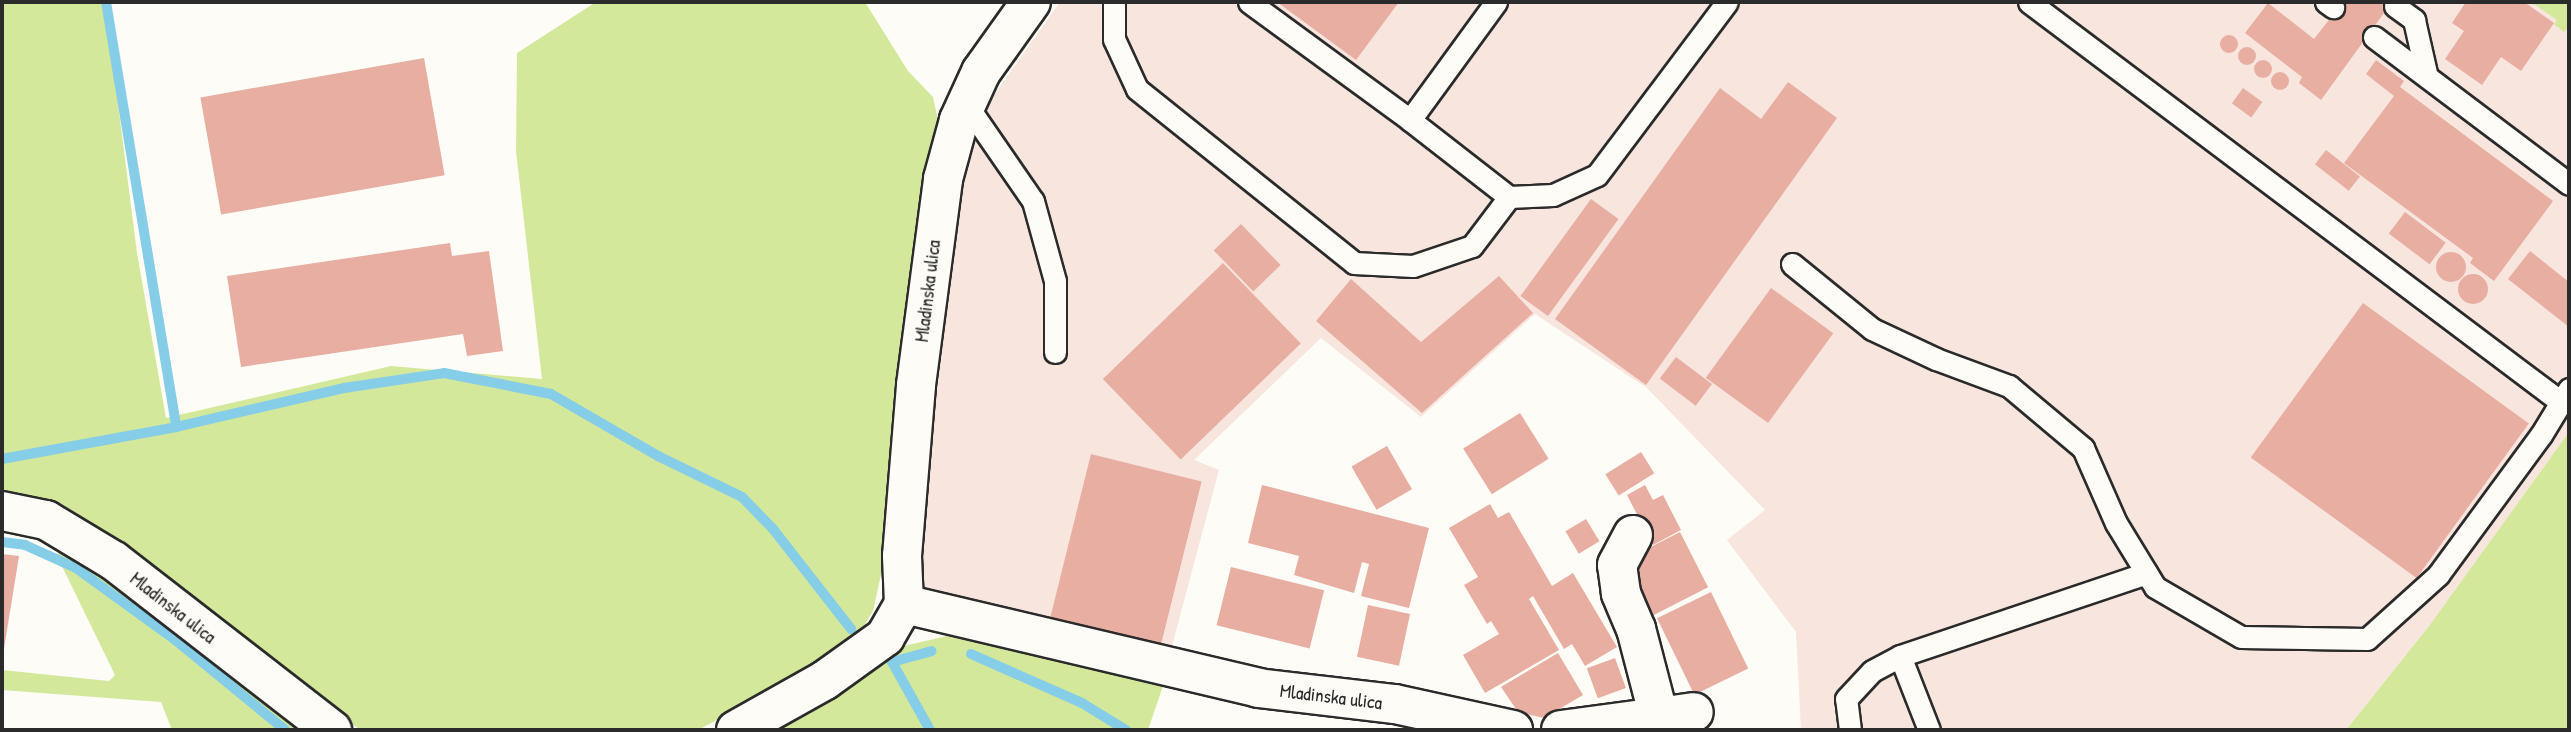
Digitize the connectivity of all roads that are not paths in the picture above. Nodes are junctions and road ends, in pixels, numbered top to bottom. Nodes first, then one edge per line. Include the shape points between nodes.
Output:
1 (1031, 2) edge
2 (1114, 2) edge
3 (1248, 2) edge
4 (1496, 2) edge
5 (1727, 2) edge
6 (2029, 2) edge
7 (2395, 6) dead end
8 (2374, 37) dead end
9 (2427, 78) junction
10 (966, 104) junction
11 (1410, 120) junction
12 (2569, 184) edge
13 (1509, 197) junction
14 (1792, 264) dead end
15 (1055, 352) dead end
16 (2565, 395) edge
17 (2, 511) edge
18 (1633, 535) dead end
19 (2146, 573) junction
20 (904, 604) junction
21 (1900, 656) junction
22 (332, 730) edge
23 (736, 730) edge
24 (1513, 730) edge
25 (1561, 730) edge
26 (1850, 730) edge
27 (1929, 730) edge

1 - 10 street, Mladinska ulica via 981,72
2 - 13 lane via 1114,39 1137,89 1354,263 1413,266 1472,246
3 - 11 lane
4 - 11 lane
5 - 13 lane via 1597,175 1553,195
6 - 16 lane
7 - 9 lane via 2414,20
8 - 9 lane
9 - 12 lane
10 - 15 lane via 1033,201 1055,281
10 - 20 street, Mladinska ulica via 943,180 916,385 902,556
11 - 13 lane
14 - 19 lane via 1871,329 2009,386 2083,448 2116,523
16 - 19 lane via 2438,575 2367,639 2241,637 2155,587
17 - 22 street, Mladinska ulica via 46,520 114,561
18 - 25 street via 1617,565 1621,593 1677,714
19 - 21 lane
20 - 23 street via 886,636 825,680
20 - 24 street, Mladinska ulica via 1258,688 1395,705
21 - 26 lane via 1872,671 1846,699
21 - 27 lane

